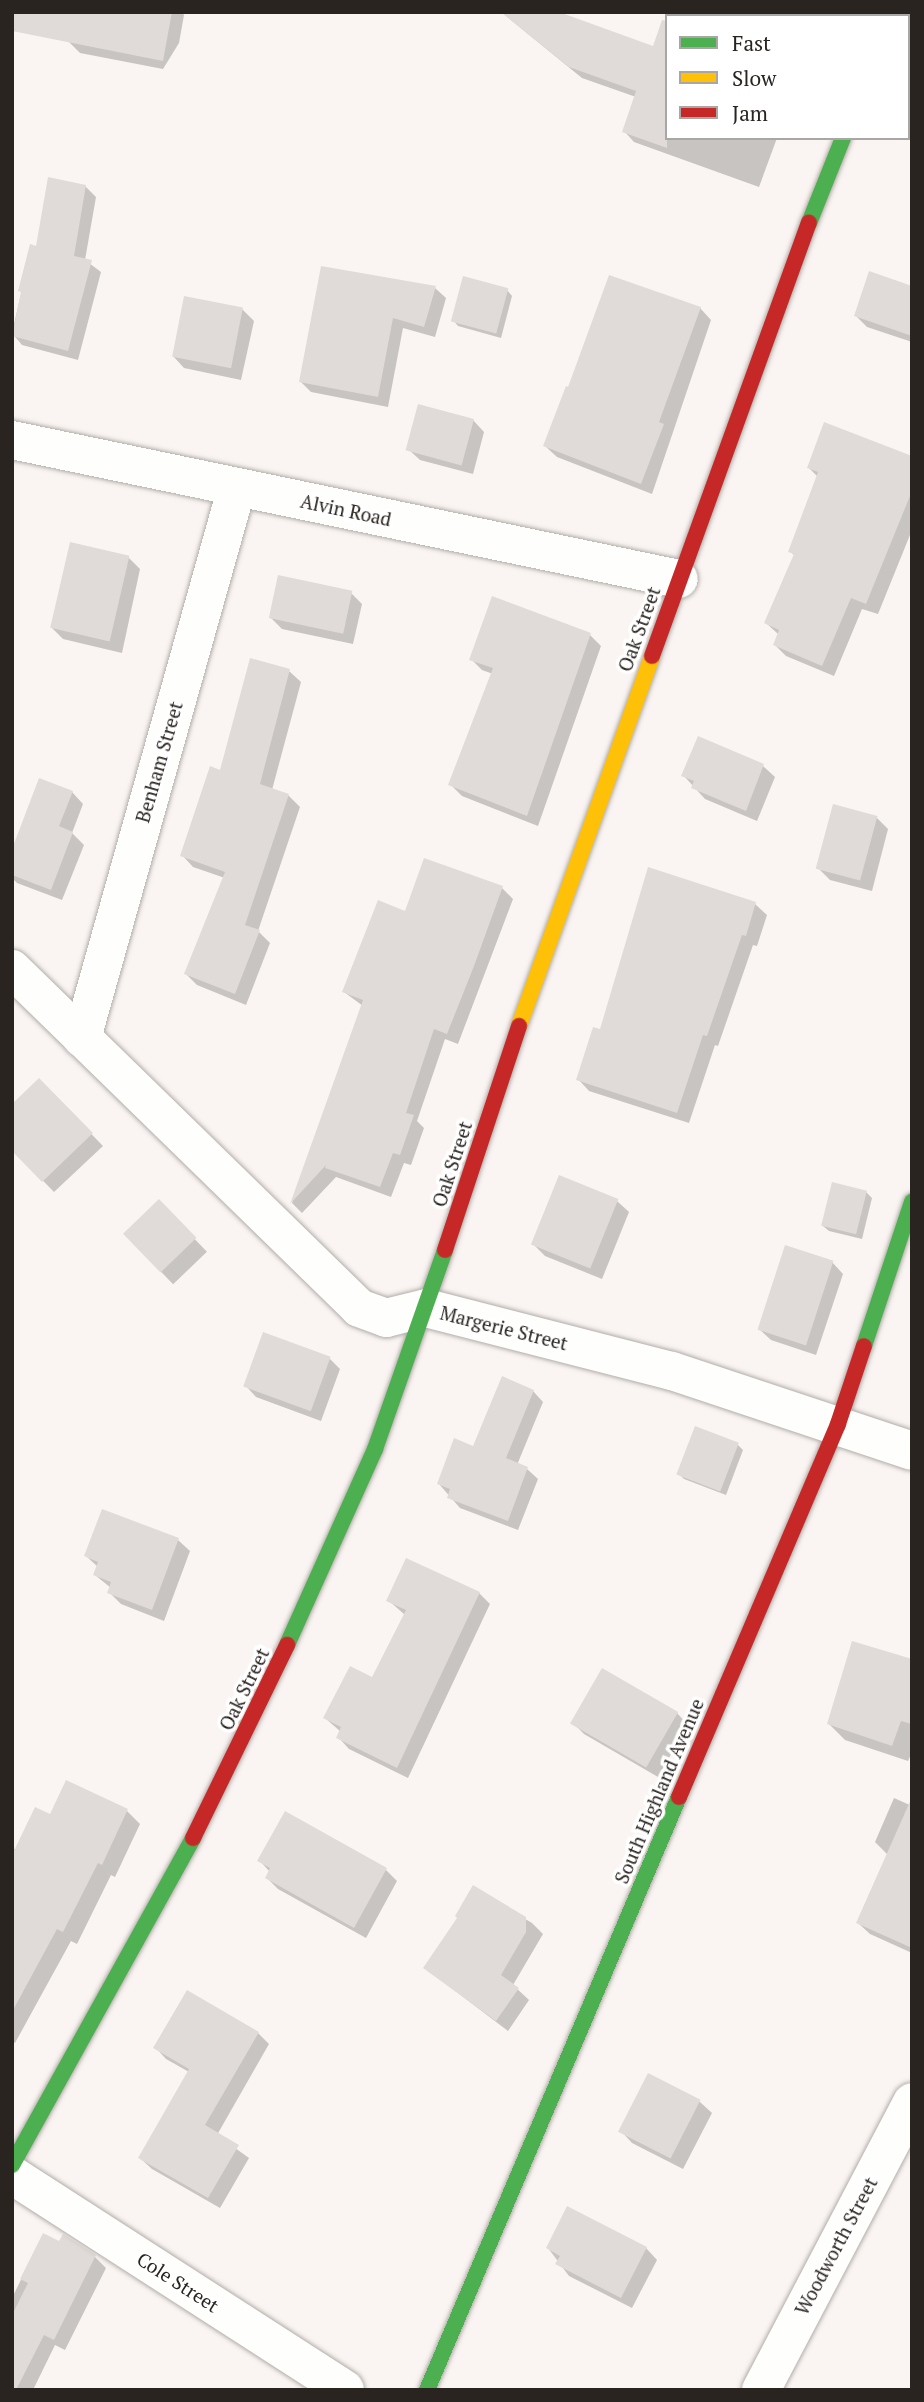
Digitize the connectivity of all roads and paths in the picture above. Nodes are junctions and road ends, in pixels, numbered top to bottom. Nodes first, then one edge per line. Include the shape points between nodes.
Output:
1 (841, 140) edge
2 (12, 440) edge
3 (236, 487) junction
4 (679, 579) junction
5 (12, 969) edge
6 (82, 1038) junction
7 (912, 1202) edge
8 (426, 1308) junction
9 (838, 1424) junction
10 (912, 1451) edge
11 (912, 2102) edge
12 (12, 2165) edge
13 (12, 2175) edge
14 (345, 2390) edge
15 (427, 2390) edge
16 (761, 2390) edge

1 - 4 main road, Oak Street
2 - 3 street, Alvin Road
3 - 4 street, Alvin Road
3 - 6 street, Benham Street
4 - 8 main road, Oak Street via 520,1024
5 - 6 street, Margerie Street
6 - 8 street, Margerie Street via 359,1308 386,1318
7 - 9 main road, South Highland Avenue
8 - 9 street, Margerie Street via 672,1371
8 - 12 main road, Oak Street via 375,1449 261,1703 186,1852
9 - 10 street, Margerie Street
9 - 15 main road, South Highland Avenue
11 - 16 street, Woodworth Street
13 - 14 street, Cole Street

